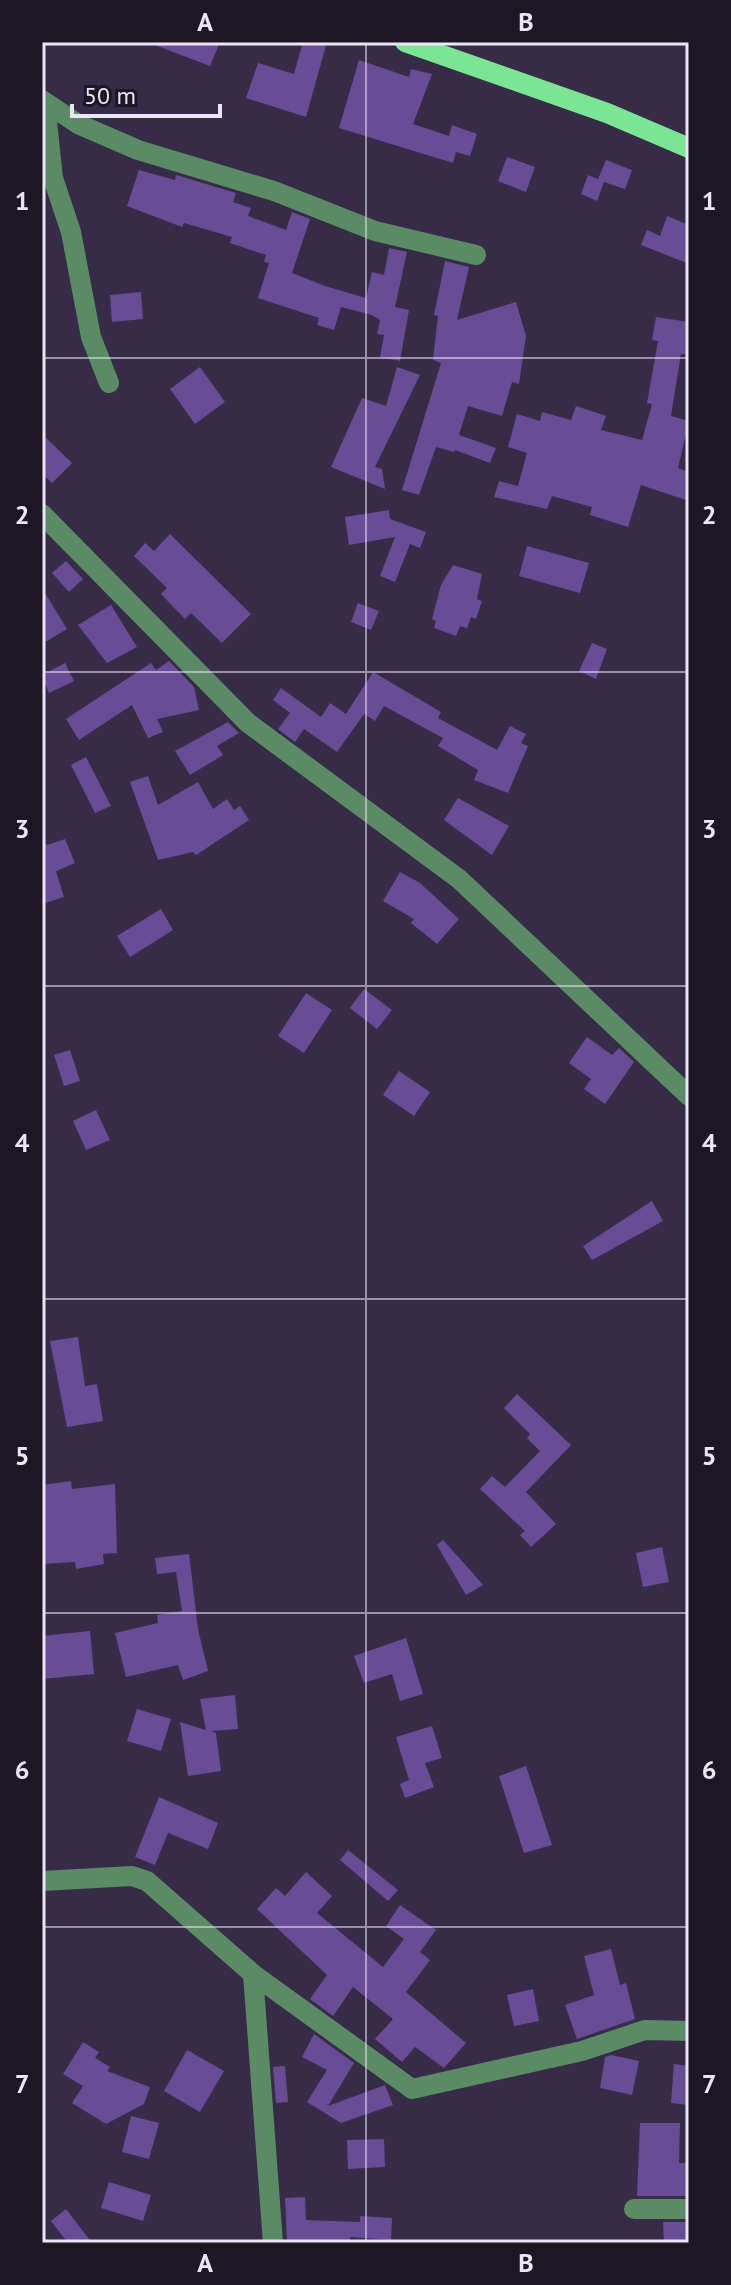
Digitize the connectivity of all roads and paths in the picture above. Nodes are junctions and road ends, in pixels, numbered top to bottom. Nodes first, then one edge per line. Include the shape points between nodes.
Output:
1 (405, 42) edge
2 (43, 102) edge
3 (689, 148) edge
4 (476, 255) dead end
5 (109, 383) dead end
6 (42, 514) edge
7 (689, 1096) edge
8 (42, 1881) edge
9 (253, 1974) junction
10 (689, 2031) edge
11 (634, 2209) dead end
12 (689, 2209) edge
13 (273, 2243) edge

1 - 3 main road via 607,113
2 - 4 street via 138,150 274,191 375,231
2 - 5 street via 53,178 71,232 91,337
6 - 7 street via 248,723 459,879
8 - 9 street via 132,1876 147,1881
9 - 10 street via 412,2089 582,2051 645,2030
9 - 13 street
11 - 12 street

